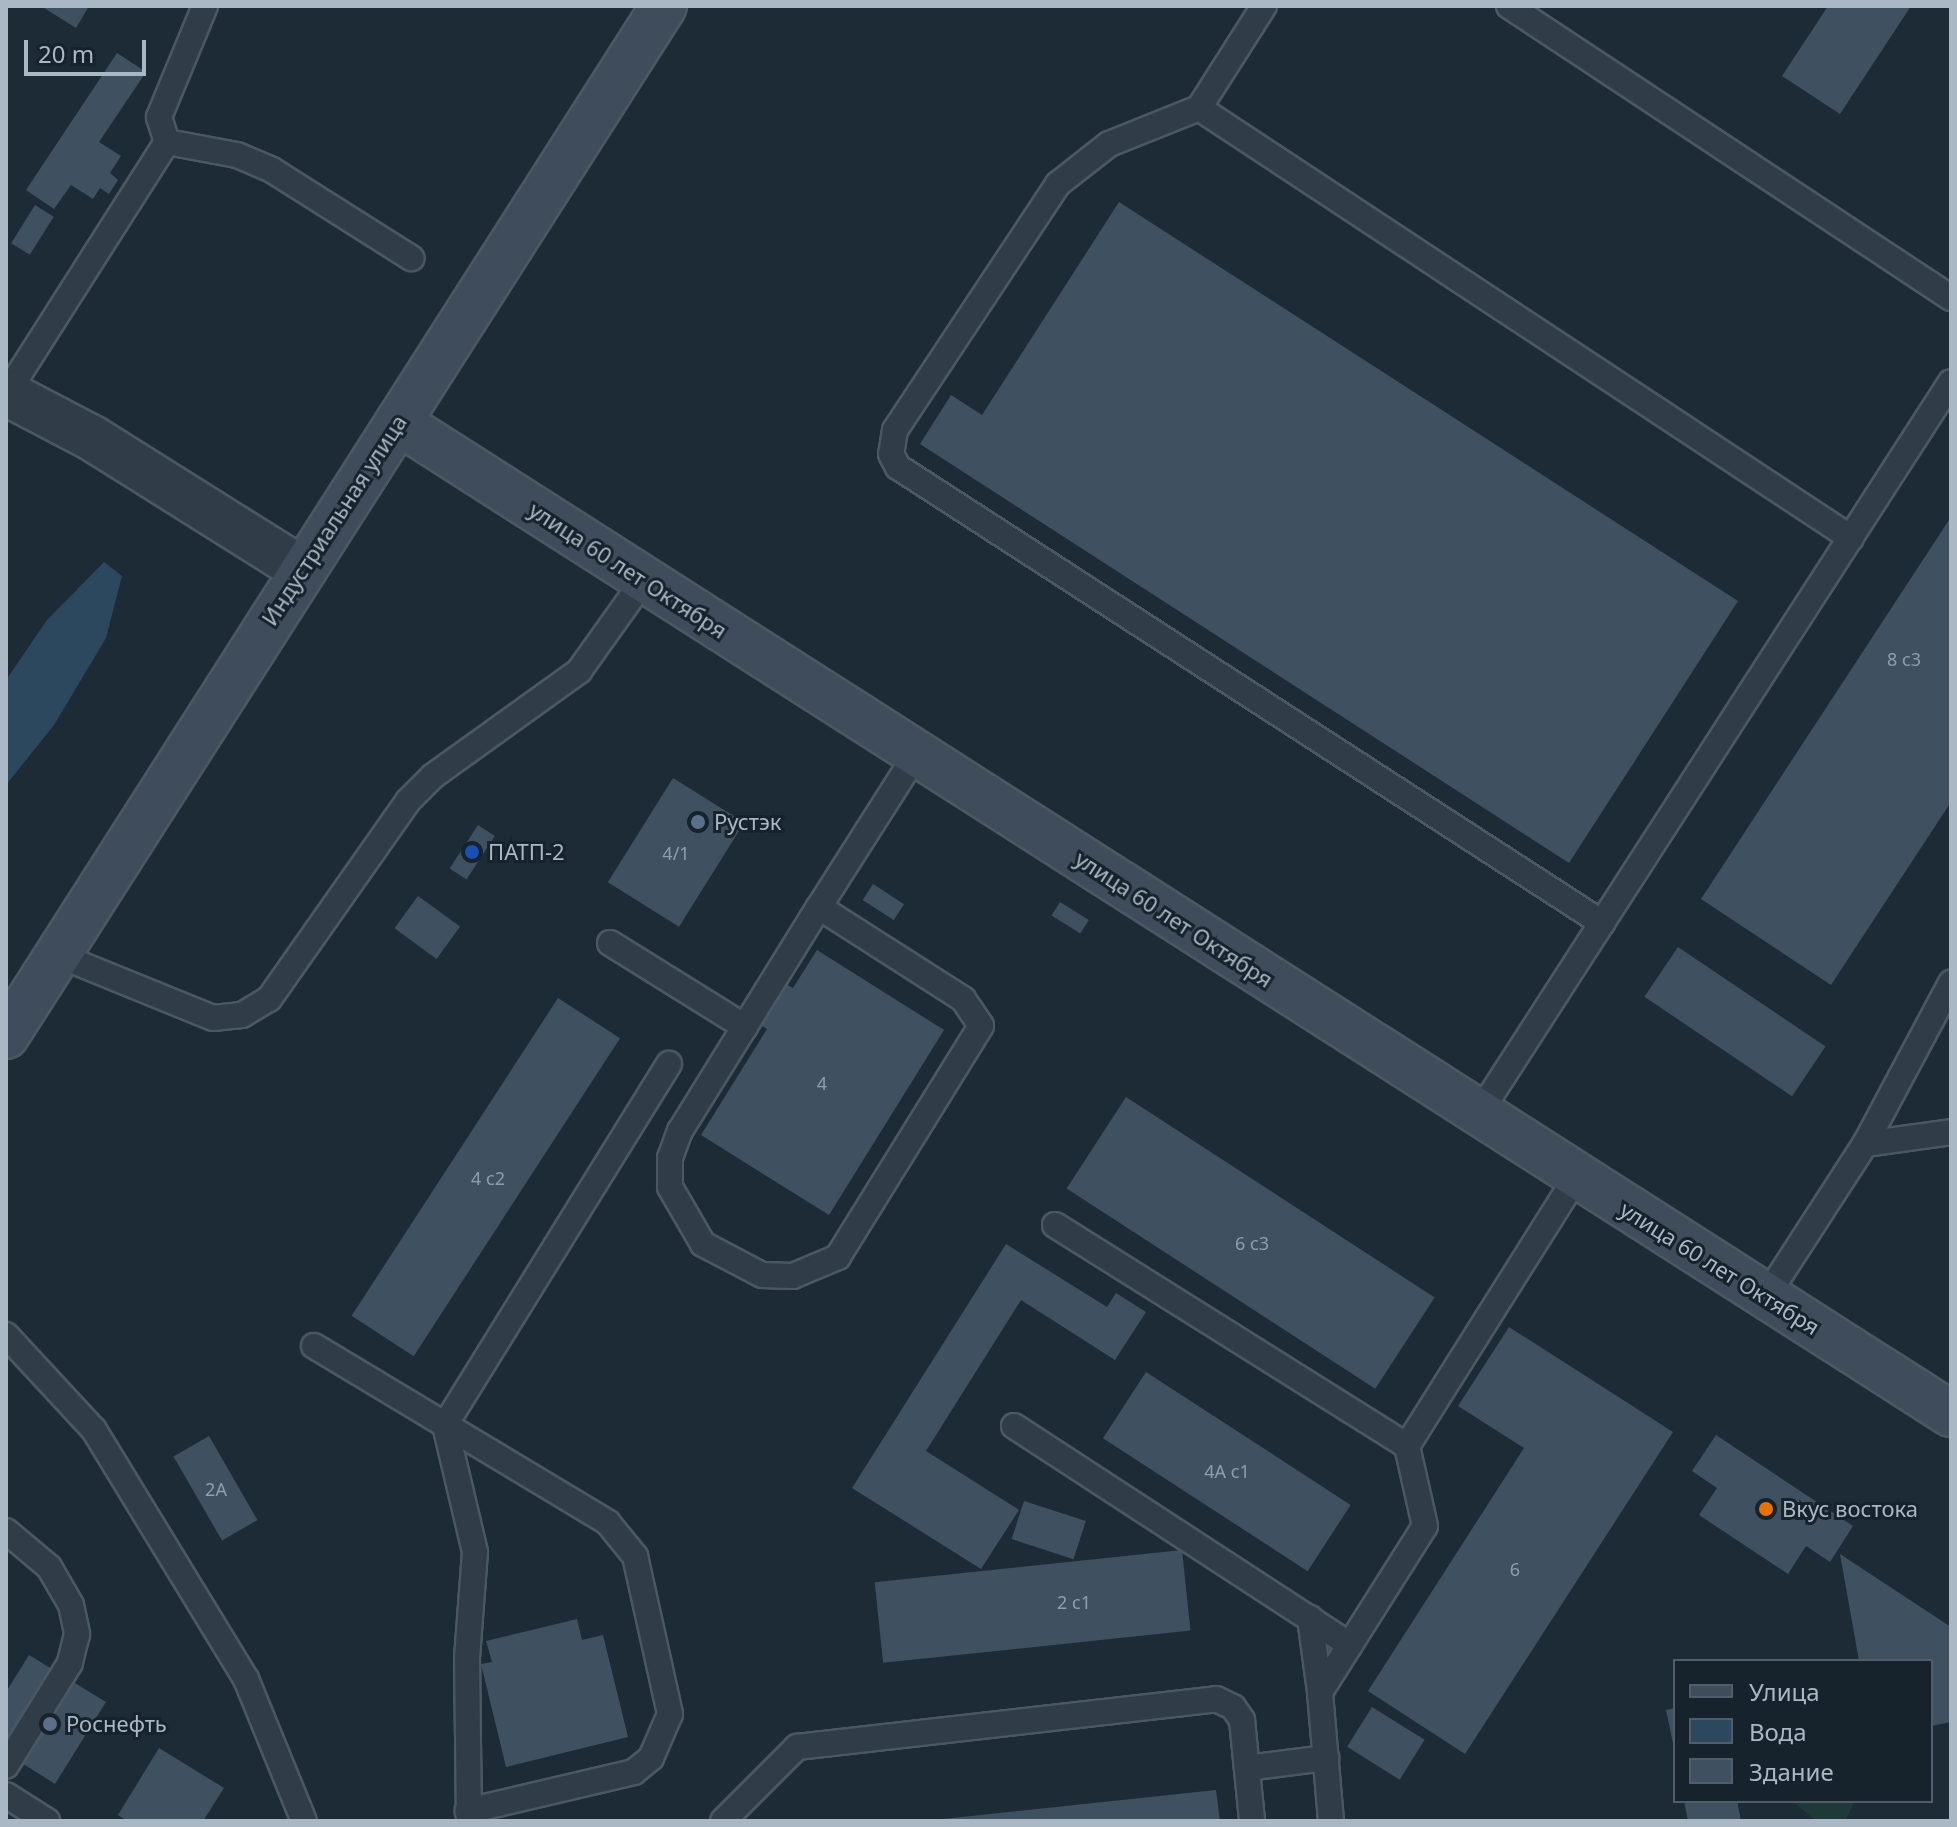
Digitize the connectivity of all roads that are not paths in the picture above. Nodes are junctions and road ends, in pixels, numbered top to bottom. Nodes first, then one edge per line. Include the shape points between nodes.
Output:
1 (205, 6) edge
2 (664, 6) edge
3 (1264, 6) edge
4 (1509, 6) edge
5 (1199, 108) junction
6 (167, 142) junction
7 (411, 258) dead end
8 (1951, 298) edge
9 (1951, 382) edge
10 (6, 393) edge
11 (398, 422) junction
12 (1851, 538) junction
13 (301, 569) junction
14 (644, 580) junction
15 (917, 753) junction
16 (819, 907) junction
17 (1602, 923) junction
18 (610, 943) dead end
19 (58, 955) junction
20 (1951, 983) edge
21 (1943, 1012) edge
22 (745, 1027) junction
23 (6, 1036) edge
24 (669, 1064) dead end
25 (1478, 1115) junction
26 (1951, 1132) edge
27 (1865, 1144) junction
28 (1576, 1178) junction
29 (1055, 1225) dead end
30 (1766, 1297) junction
31 (6, 1335) edge
32 (314, 1346) dead end
33 (1951, 1414) edge
34 (445, 1425) junction
35 (1014, 1426) dead end
36 (1407, 1446) junction
37 (6, 1531) edge
38 (1310, 1618) junction
39 (1350, 1645) junction
40 (1320, 1692) junction
41 (1326, 1758) junction
42 (6, 1766) edge
43 (1247, 1768) junction
44 (6, 1795) edge
45 (469, 1816) edge
46 (47, 1821) edge
47 (304, 1821) edge
48 (723, 1821) edge
49 (1252, 1821) edge
50 (1331, 1821) edge

1 - 6 lane via 159,117
2 - 11 main road, Индустриальная улица
3 - 5 lane
4 - 8 lane
5 - 12 lane
5 - 17 lane via 1109,144 1058,184 895,430 891,454 898,467
6 - 7 lane via 237,155 272,170
6 - 10 lane
9 - 12 lane
10 - 13 street via 92,438
11 - 13 main road, Индустриальная улица
11 - 14 main road, улица 60 лет Октября
12 - 17 lane
13 - 19 main road, Индустриальная улица
14 - 15 main road, улица 60 лет Октября
14 - 19 lane via 579,671 408,801 269,999 242,1015 213,1018
15 - 16 lane
15 - 25 main road, улица 60 лет Октября
16 - 22 lane
16 - 22 lane via 963,999 981,1026 855,1237 838,1257 793,1276 747,1270 703,1244 670,1187 670,1158 680,1131
17 - 25 lane
18 - 22 lane
19 - 23 main road, Индустриальная улица
20 - 21 lane
21 - 27 lane
24 - 34 lane
25 - 28 main road, улица 60 лет Октября
26 - 27 lane
27 - 30 lane
28 - 30 main road, улица 60 лет Октября
28 - 36 lane
29 - 36 lane
30 - 33 main road, улица 60 лет Октября
31 - 47 lane via 94,1430 271,1728
32 - 34 lane
34 - 45 lane via 475,1552 467,1658
34 - 45 lane via 625,1539 635,1556 670,1714 651,1758 634,1772
35 - 38 lane
36 - 39 lane via 1425,1526
37 - 42 lane via 49,1567 71,1605 77,1634 70,1663
38 - 39 lane
38 - 40 lane
39 - 40 lane
40 - 41 lane
41 - 43 lane
41 - 50 lane
43 - 48 lane via 1242,1720 1233,1707 1216,1699 797,1747
43 - 49 lane
44 - 46 lane

